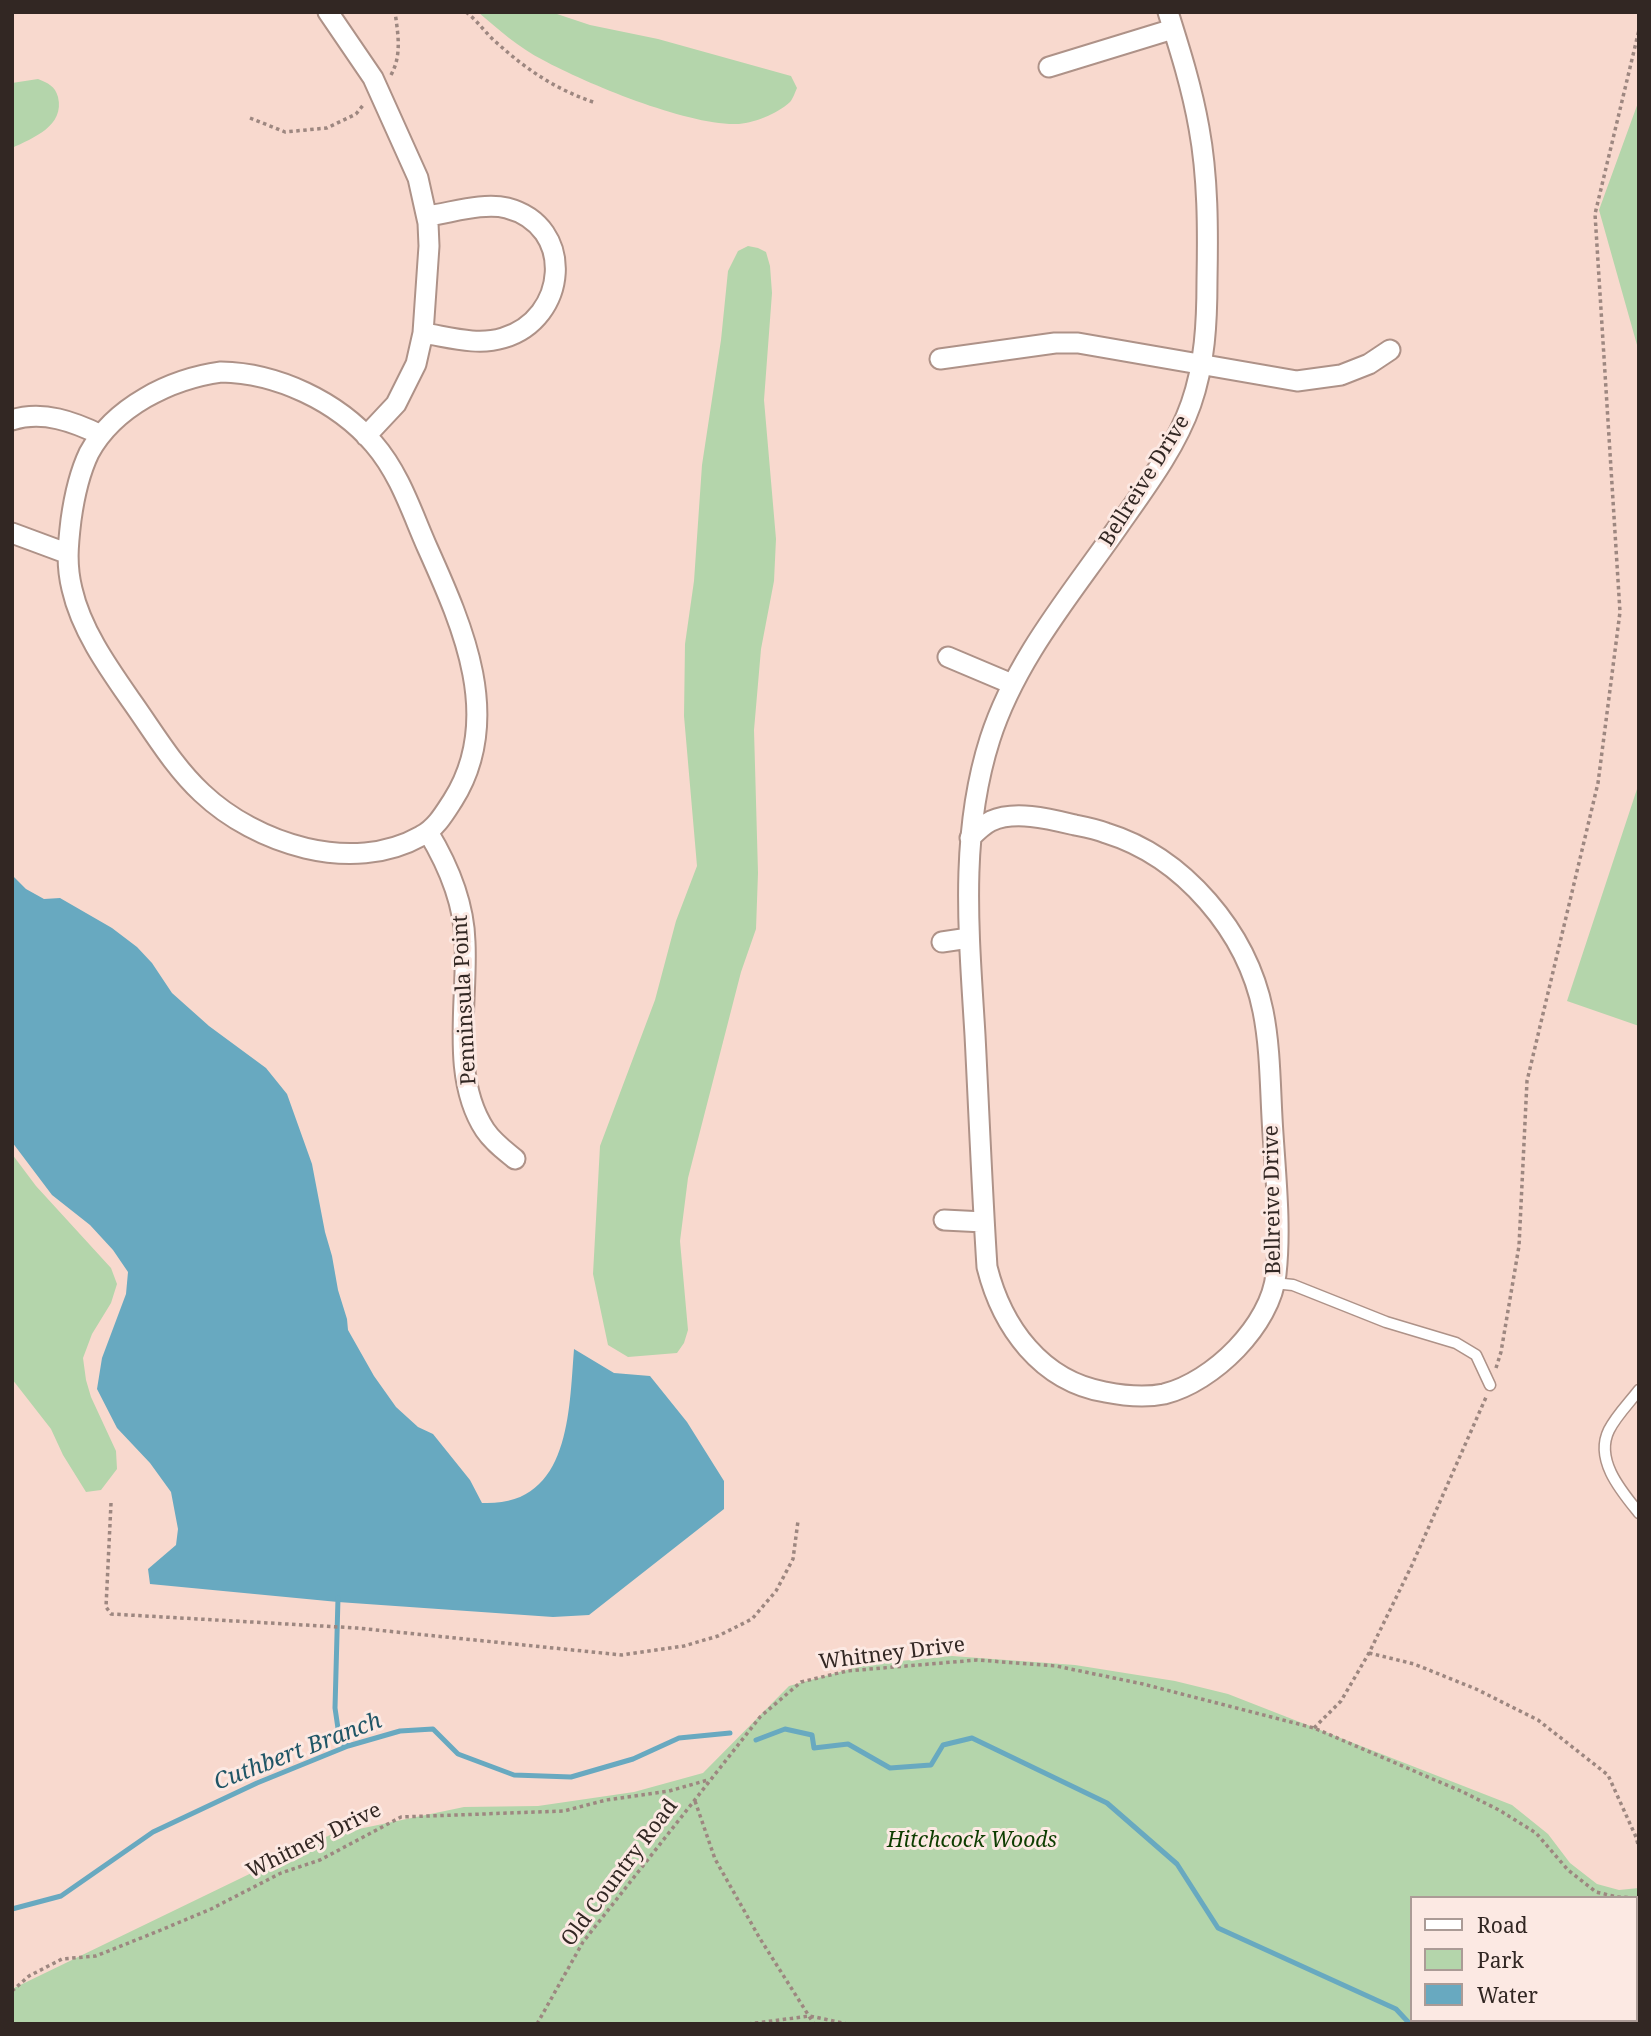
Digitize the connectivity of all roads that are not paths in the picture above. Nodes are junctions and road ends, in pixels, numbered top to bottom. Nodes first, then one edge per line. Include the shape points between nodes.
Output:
1 (328, 12) edge
2 (1170, 21) edge
3 (1049, 67) dead end
4 (427, 216) junction
5 (423, 333) junction
6 (1390, 350) dead end
7 (940, 359) dead end
8 (1201, 366) junction
9 (12, 420) edge
10 (101, 435) junction
11 (366, 436) junction
12 (12, 533) edge
13 (66, 553) junction
14 (948, 657) dead end
15 (1012, 684) junction
16 (428, 832) junction
17 (970, 838) junction
18 (970, 939) junction
19 (942, 942) dead end
20 (515, 1159) dead end
21 (944, 1220) dead end
22 (984, 1223) junction
23 (1274, 1283) junction
24 (1490, 1385) road end
25 (1639, 1390) edge
26 (1639, 1513) edge

1 - 4 street via 373,78 418,178
2 - 3 street
2 - 8 street, Bellreive Drive via 1191,89 1204,163 1207,259
4 - 5 street
4 - 5 street via 493,206 516,212 544,234 555,269 546,306 516,333 481,341
5 - 11 street via 407,385
6 - 8 street via 1369,364 1320,380 1286,380
7 - 8 street via 1078,343
8 - 15 street, Bellreive Drive via 1182,428
9 - 10 street via 45,416
10 - 11 street via 144,399 190,378 221,372 259,376 301,390
10 - 13 street via 87,457 74,496
11 - 16 street via 385,458 404,493 456,614 478,700 464,779
12 - 13 street
13 - 16 street via 73,593 97,649 170,757 220,809 260,832 323,851 370,853
14 - 15 street
15 - 17 street, Bellreive Drive via 990,740
16 - 20 street, Penninsula Point via 452,878 463,918 463,1046 472,1104 486,1132
17 - 18 street, Bellreive Drive
17 - 23 street, Bellreive Drive via 988,822 1004,816 1049,819 1107,833 1168,866 1223,920 1248,963 1266,1034 1277,1216
18 - 19 street
18 - 22 street, Bellreive Drive
21 - 22 street
22 - 23 street, Bellreive Drive via 987,1267 1009,1325 1043,1363 1089,1390 1146,1396 1196,1381 1256,1327
23 - 24 lane via 1293,1285 1386,1322 1456,1343 1476,1355
25 - 26 lane via 1605,1441 1614,1481

